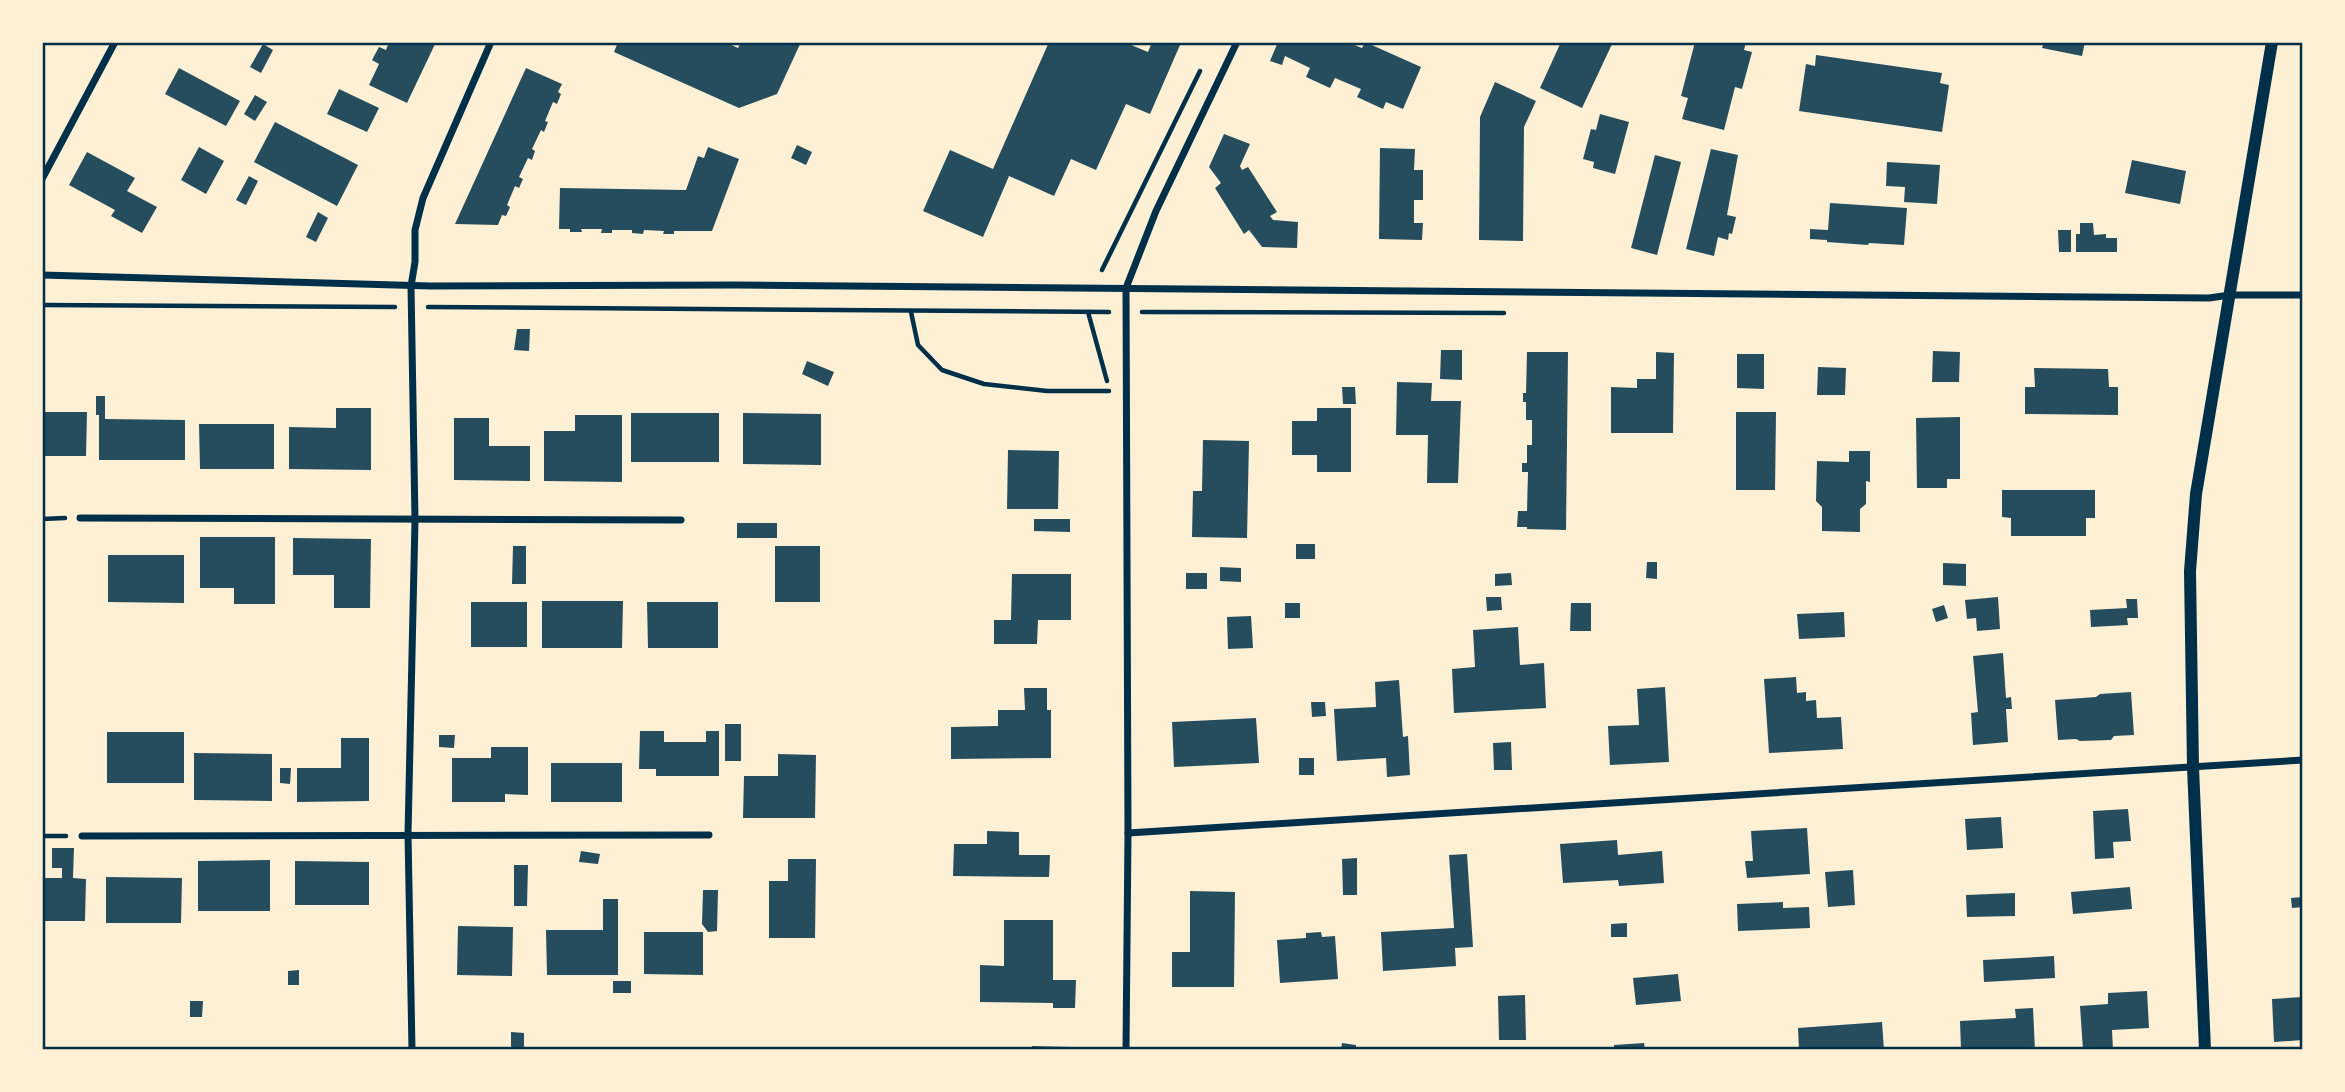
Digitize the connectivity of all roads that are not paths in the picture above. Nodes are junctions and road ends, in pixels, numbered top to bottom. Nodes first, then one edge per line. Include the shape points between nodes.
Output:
1 (115, 42) edge
2 (491, 42) edge
3 (1237, 42) edge
4 (2273, 42) edge
5 (42, 179) edge
6 (42, 275) edge
7 (411, 286) junction
8 (1126, 288) junction
9 (2230, 295) junction
10 (2303, 295) edge
11 (80, 518) dead end
12 (415, 520) junction
13 (681, 520) dead end
14 (2303, 760) edge
15 (2193, 767) junction
16 (1128, 833) junction
17 (408, 834) junction
18 (709, 835) dead end
19 (82, 836) dead end
20 (412, 1050) edge
21 (1126, 1050) edge
22 (2205, 1050) edge

1 - 5 street
2 - 7 street via 423,198 415,230
3 - 8 street via 1156,211
4 - 9 street
6 - 7 street
7 - 8 street
7 - 12 street
8 - 9 street
8 - 16 street
9 - 10 street
9 - 15 street via 2196,494 2190,571
11 - 12 street
12 - 13 street
12 - 17 street
14 - 15 street
15 - 16 street
15 - 22 street
16 - 21 street
17 - 18 street
17 - 19 street
17 - 20 street

